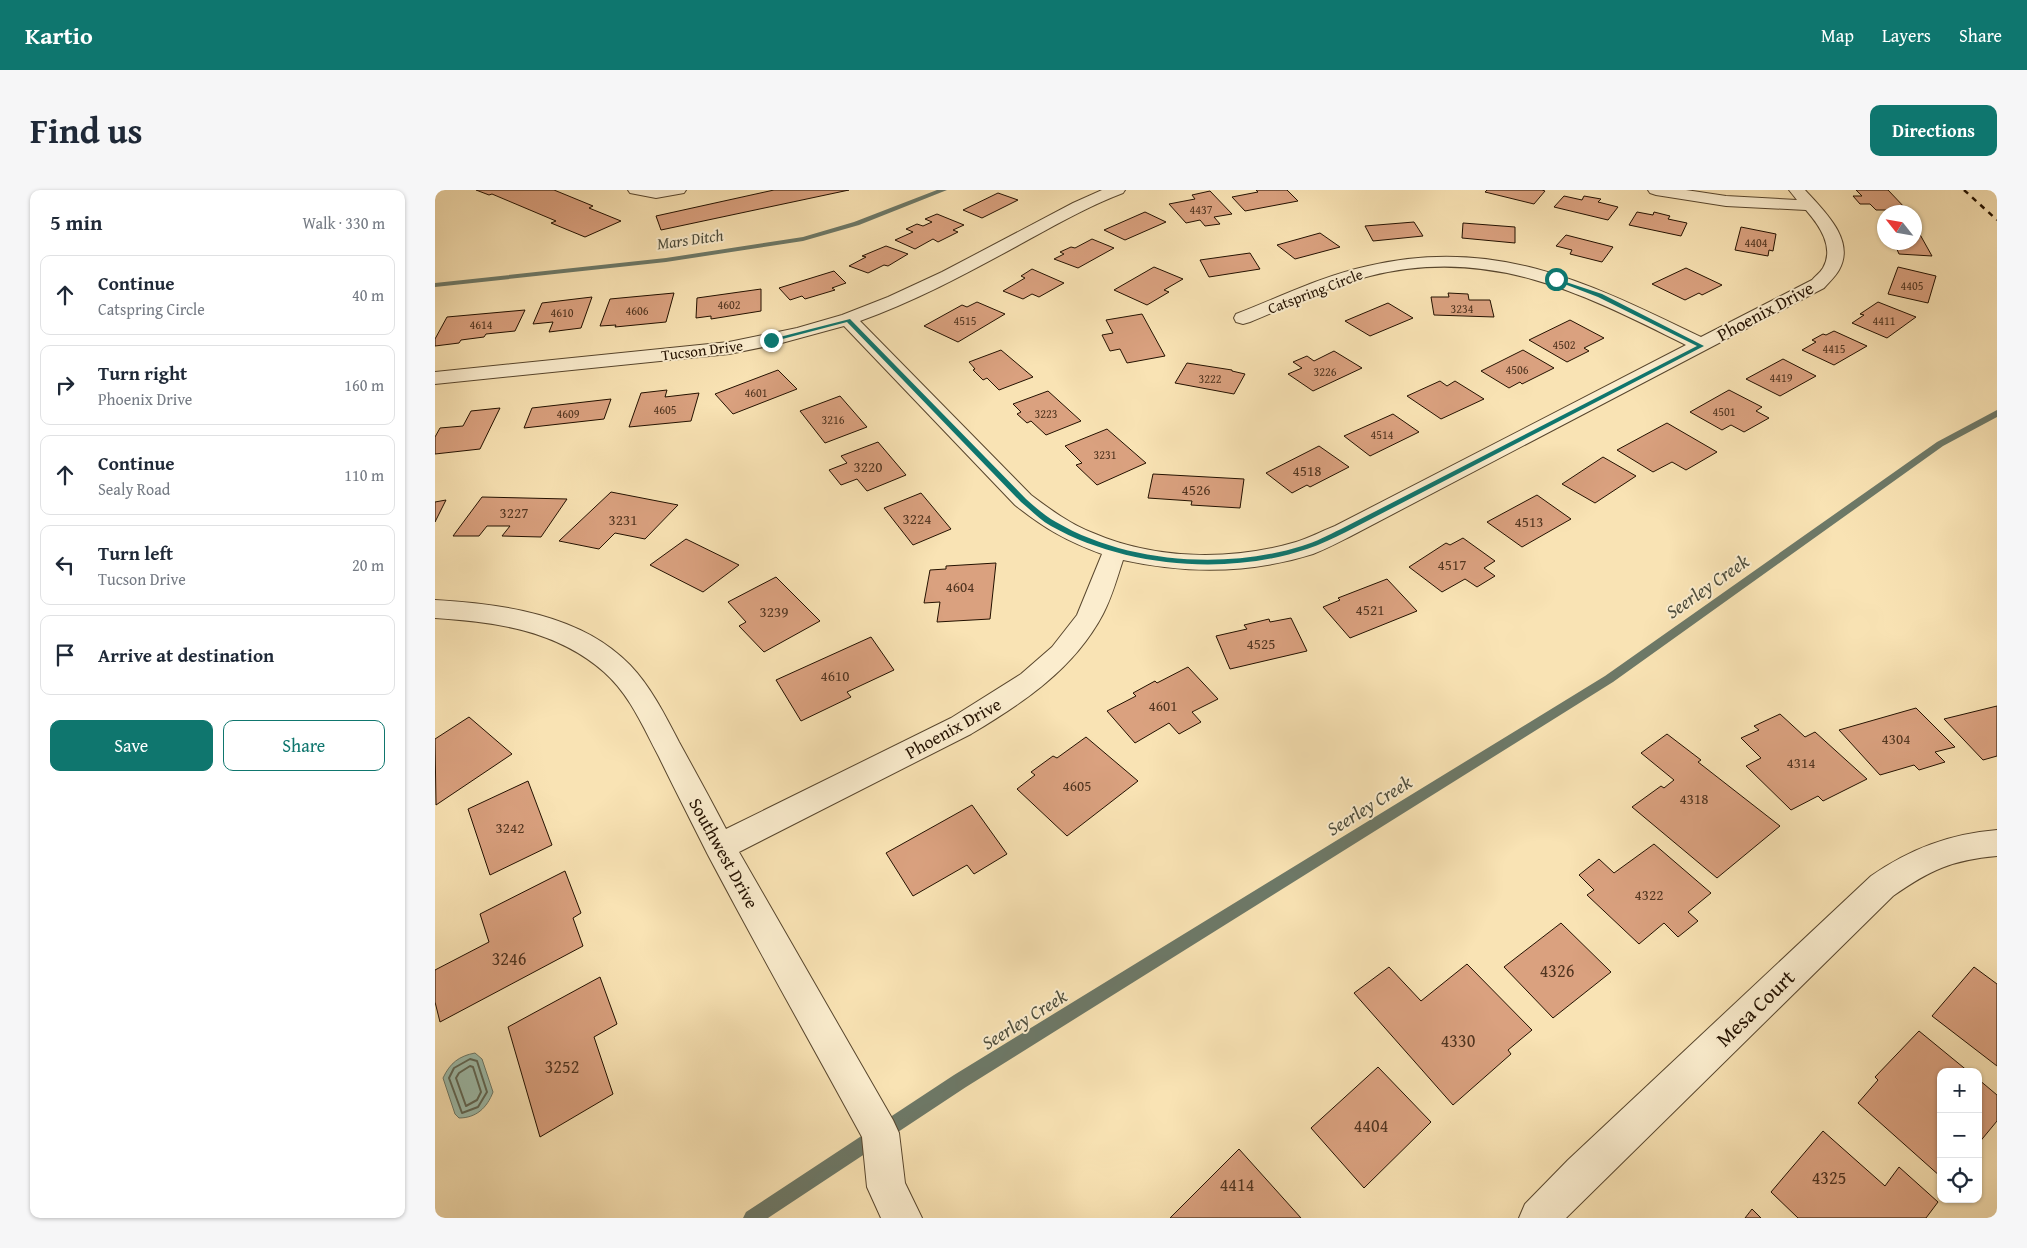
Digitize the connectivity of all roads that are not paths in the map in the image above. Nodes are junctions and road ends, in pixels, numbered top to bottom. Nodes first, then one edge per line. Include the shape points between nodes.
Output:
1 (678, 190) edge
2 (1117, 190) edge
3 (1656, 190) edge
4 (642, 192) edge
5 (1803, 197) edge
6 (1243, 318) dead end
7 (848, 320) junction
8 (1701, 346) junction
9 (435, 378) edge
10 (1115, 550) junction
11 (435, 609) edge
12 (1997, 843) edge
13 (720, 847) junction
14 (894, 1202) edge
15 (1539, 1218) edge

1 - 4 street
2 - 7 street, Tucson Drive via 1081,205 918,291
3 - 5 street via 1726,201
5 - 8 street, Phoenix Drive via 1832,234 1835,260 1831,270 1805,292
6 - 8 street, Catspring Circle via 1369,270 1414,264 1461,263 1509,268 1567,283 1611,300
7 - 9 street, Tucson Drive via 729,348
7 - 10 street via 1036,512 1071,534
8 - 10 street, Phoenix Drive via 1305,548 1260,558 1210,562 1163,560
10 - 13 street, Phoenix Drive via 1079,631 1048,666 994,708
11 - 13 street, Southwest Drive via 483,612 527,621 568,636 612,664 644,702
12 - 15 street, Mesa Court via 1957,847 1923,859 1882,886
13 - 14 street, Southwest Drive via 880,1133

